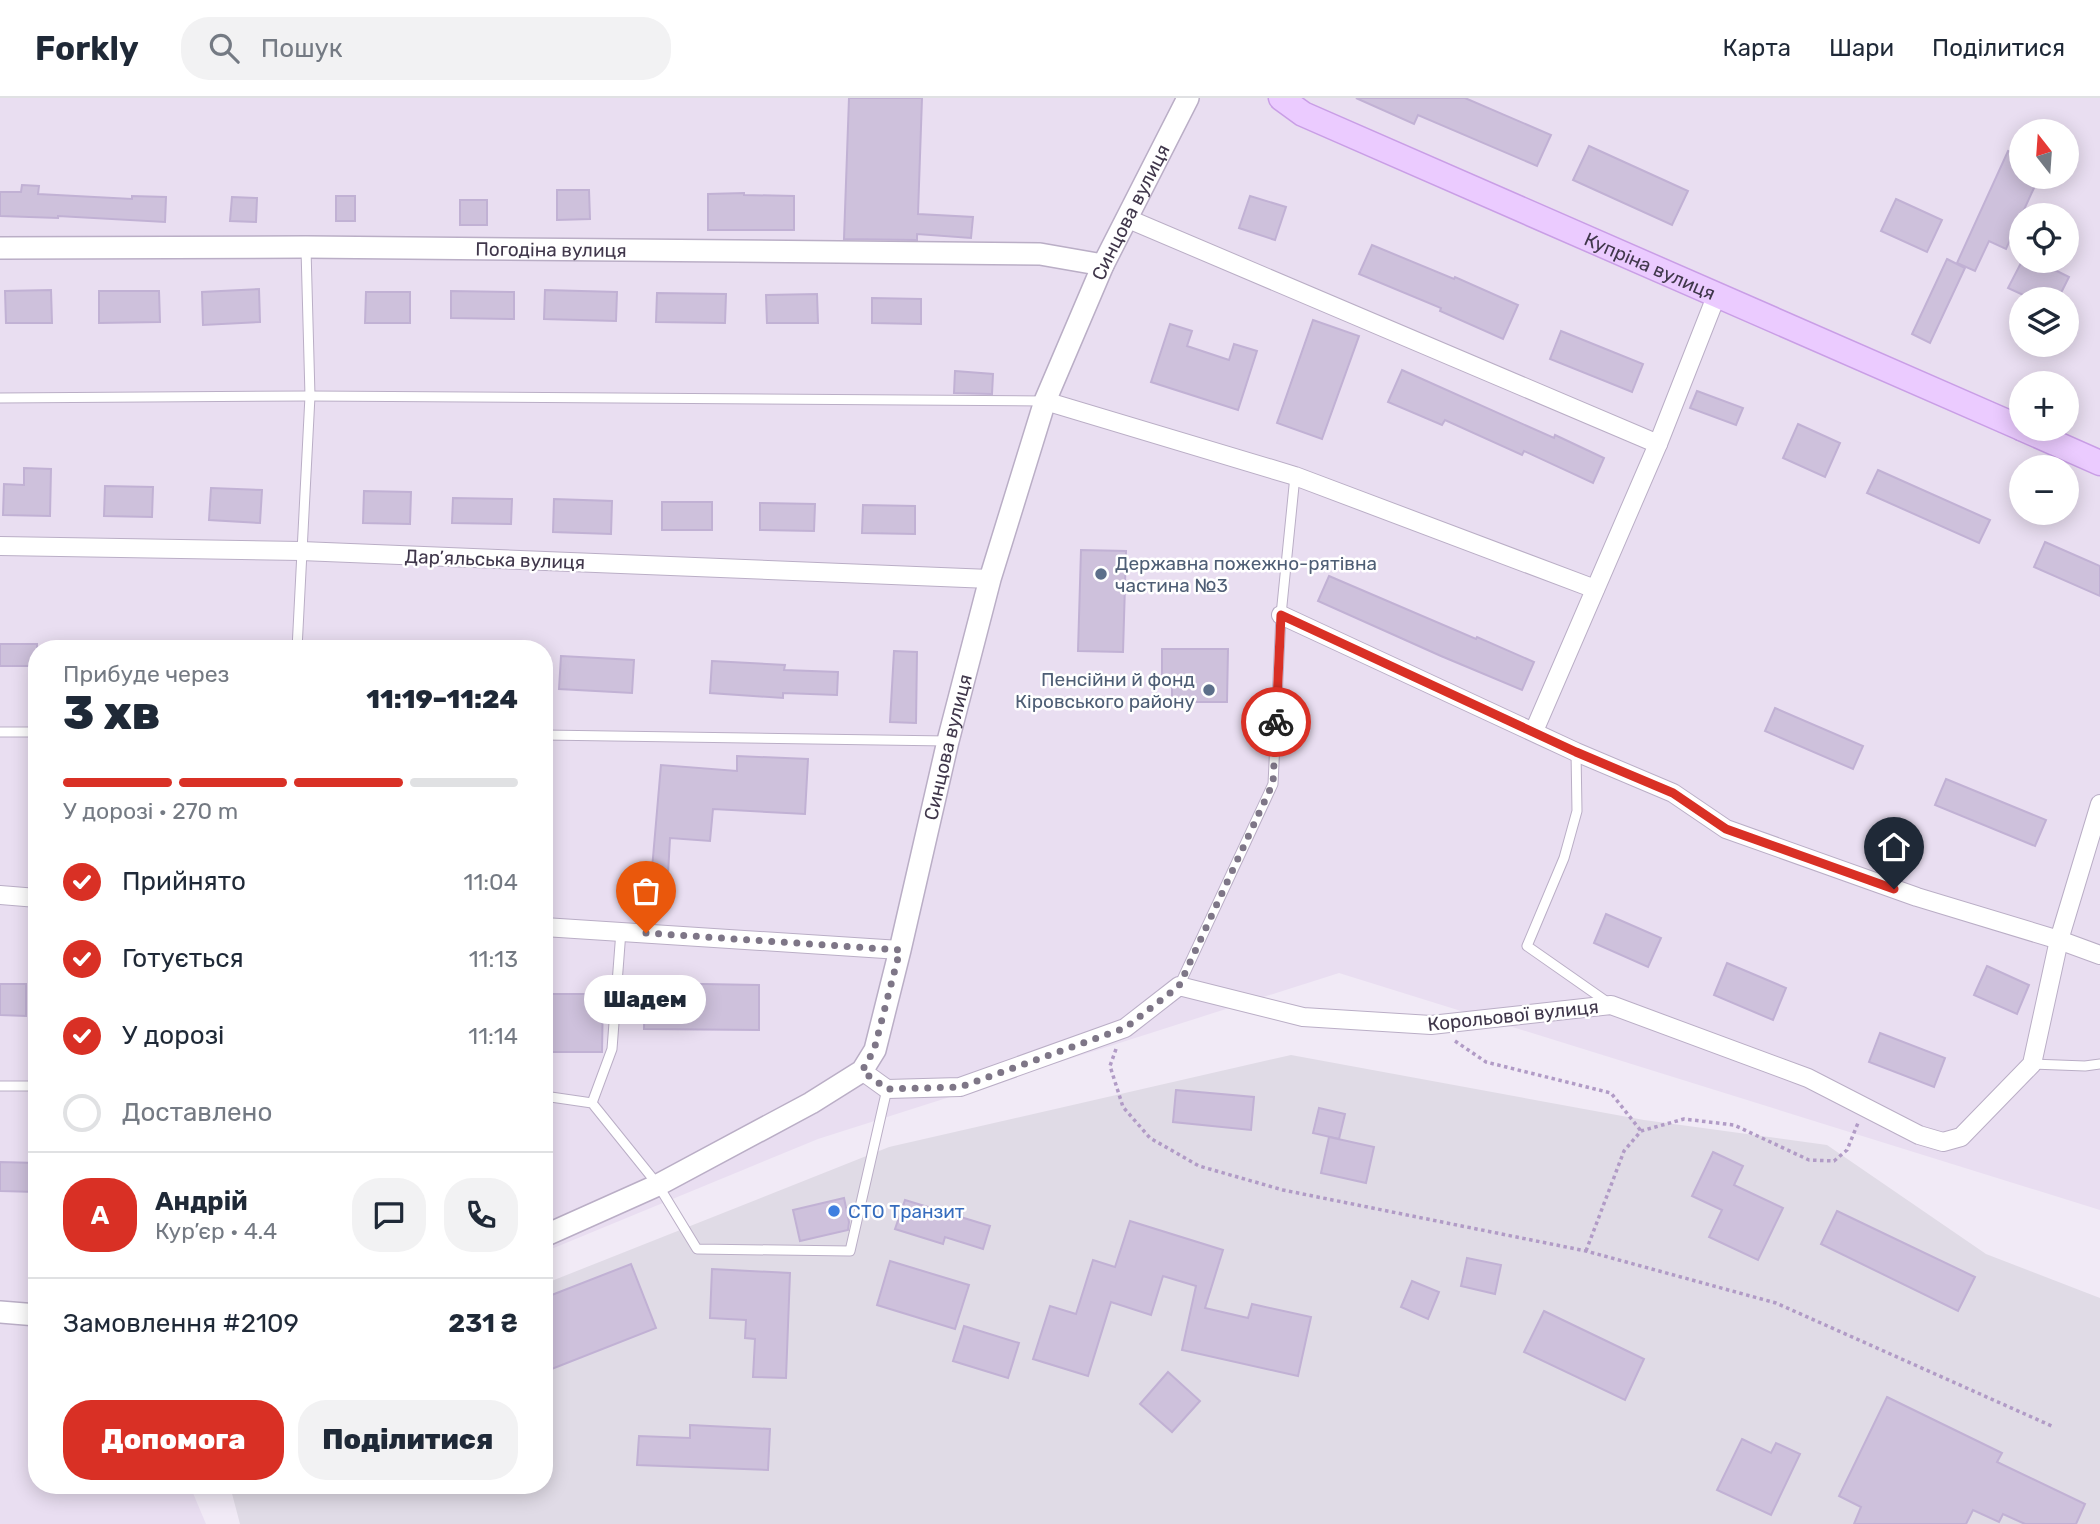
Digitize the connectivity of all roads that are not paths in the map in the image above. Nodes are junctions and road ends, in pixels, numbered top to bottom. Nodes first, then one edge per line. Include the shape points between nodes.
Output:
1 (1188, 98) edge
2 (1281, 98) edge
3 (1126, 218) junction
4 (306, 247) junction
5 (0, 248) edge
6 (1103, 265) junction
7 (1717, 294) junction
8 (310, 396) junction
9 (0, 398) edge
10 (1045, 401) junction
11 (2009, 422) edge
12 (2051, 441) edge
13 (1658, 444) junction
14 (2100, 463) edge
15 (1295, 476) junction
16 (0, 546) edge
17 (301, 551) junction
18 (990, 579) junction
19 (1595, 589) junction
20 (1281, 615) junction
21 (297, 640) edge
22 (1534, 731) junction
23 (0, 732) edge
24 (28, 732) edge
25 (553, 735) edge
26 (948, 741) junction
27 (1576, 752) junction
28 (2100, 804) edge
29 (0, 895) edge
30 (28, 897) edge
31 (553, 927) edge
32 (621, 931) junction
33 (2059, 940) junction
34 (900, 950) junction
35 (2100, 955) edge
36 (1179, 986) junction
37 (1611, 1005) junction
38 (2032, 1064) junction
39 (2100, 1064) edge
40 (862, 1071) junction
41 (0, 1086) edge
42 (28, 1086) edge
43 (887, 1089) junction
44 (553, 1097) edge
45 (592, 1103) junction
46 (658, 1185) junction
47 (553, 1233) edge
48 (0, 1312) edge
49 (28, 1314) edge

1 - 3 street, Синцова вулиця
2 - 7 main road, Купріна вулиця via 1303,114
3 - 6 street, Синцова вулиця
3 - 13 street
4 - 5 street, Погодіна вулиця
4 - 6 street, Погодіна вулиця via 1040,254
4 - 8 lane
6 - 10 street, Синцова вулиця
7 - 11 main road, Купріна вулиця
7 - 13 street
8 - 9 lane
8 - 10 lane
8 - 17 lane
10 - 15 street
10 - 18 street, Синцова вулиця
12 - 14 main road, Купріна вулиця
13 - 19 street
15 - 19 street
15 - 20 lane
16 - 17 street, Дар’яльська вулиця
17 - 18 street, Дар’яльська вулиця
17 - 21 lane
18 - 26 street, Синцова вулиця
19 - 22 street
20 - 22 street
20 - 36 lane via 1273,783
22 - 27 street
23 - 24 lane
25 - 26 lane
26 - 34 street, Синцова вулиця
27 - 33 street via 1673,793 1726,829 1917,897
27 - 37 lane via 1577,811 1564,858 1527,946
28 - 33 street
29 - 30 street
31 - 32 street
32 - 34 street
32 - 45 lane via 612,1049
33 - 35 street
33 - 38 street
34 - 40 street, Синцова вулиця via 874,1050
36 - 37 street, Корольової вулиця via 1303,1017 1431,1025
36 - 43 street via 1125,1028 960,1087
37 - 38 street, Корольової вулиця via 1808,1078 1919,1135 1943,1142 1961,1137
38 - 39 lane
40 - 43 street
40 - 46 street
41 - 42 lane
43 - 46 lane via 850,1251 697,1249
44 - 45 lane
45 - 46 lane
46 - 47 street
48 - 49 street

